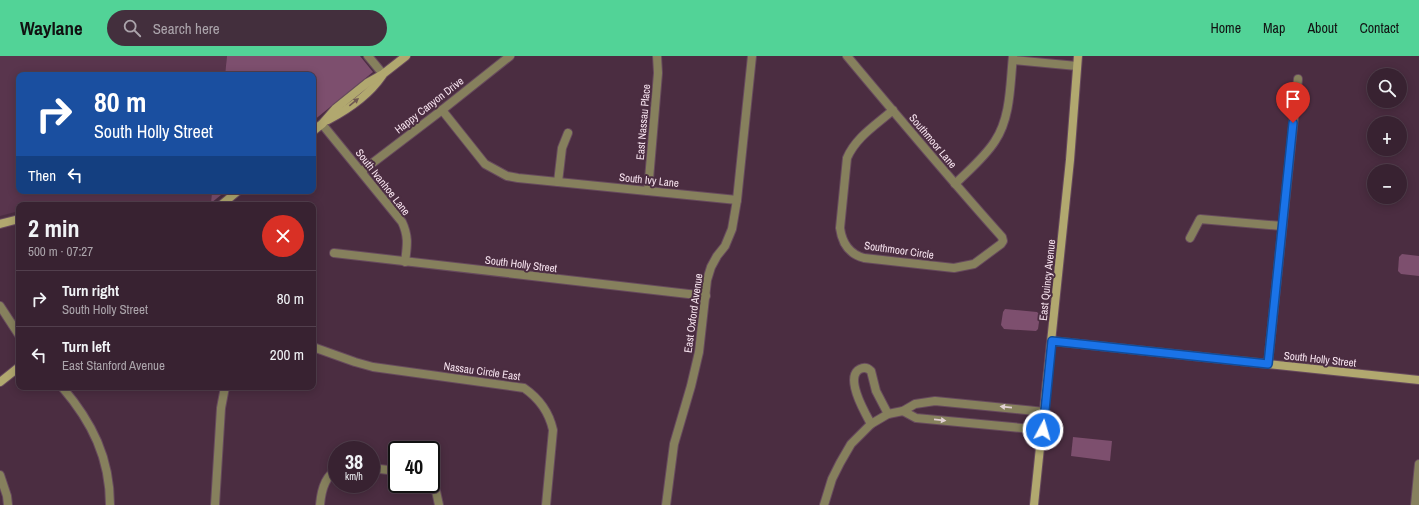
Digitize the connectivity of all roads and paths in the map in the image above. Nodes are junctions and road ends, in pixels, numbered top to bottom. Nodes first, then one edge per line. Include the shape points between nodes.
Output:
1 (368, 56) edge
2 (406, 56) edge
3 (510, 56) edge
4 (657, 56) edge
5 (752, 56) edge
6 (847, 56) edge
7 (1078, 56) edge
8 (1013, 58) edge
9 (1077, 66) junction
10 (383, 74) junction
11 (1298, 79) dead end
12 (442, 110) junction
13 (893, 110) junction
14 (322, 124) junction
15 (316, 129) edge
16 (568, 133) dead end
17 (362, 171) junction
18 (558, 182) junction
19 (955, 184) junction
20 (648, 191) junction
21 (234, 194) edge
22 (737, 200) junction
23 (224, 202) edge
24 (16, 220) edge
25 (0, 224) edge
26 (1282, 226) junction
27 (1190, 238) dead end
28 (1003, 241) joint
29 (334, 253) dead end
30 (405, 262) junction
31 (706, 296) junction
32 (0, 306) edge
33 (16, 330) edge
34 (1052, 341) junction
35 (316, 349) edge
36 (1268, 364) junction
37 (16, 369) edge
38 (1419, 380) edge
39 (0, 382) edge
40 (64, 390) edge
41 (224, 390) edge
42 (903, 411) junction
43 (1045, 412) junction
44 (888, 414) junction
45 (871, 424) junction
46 (1043, 430) junction
47 (1419, 464) edge
48 (0, 475) edge
49 (328, 478) edge
50 (436, 493) edge
51 (8, 505) edge
52 (110, 505) edge
53 (215, 505) edge
54 (320, 505) edge
55 (439, 505) edge
56 (546, 505) edge
57 (666, 505) edge
58 (824, 505) edge
59 (1034, 505) edge
60 (1416, 505) edge

1 - 10 street
2 - 10 street
3 - 12 street, Happy Canyon Drive
4 - 20 street, East Nassau Place via 658,72
5 - 22 street, East Oxford Avenue
6 - 13 street, Southmoor Lane
7 - 9 street, East Quincy Avenue
8 - 9 street
8 - 19 street via 1003,126 987,152
9 - 34 street, East Quincy Avenue
10 - 14 street via 375,86 341,113
11 - 26 street
12 - 17 street, Happy Canyon Drive
12 - 18 street, South Ivy Lane via 485,164 507,176
13 - 19 street, Southmoor Lane
13 - 28 street, Southmoor Circle via 858,140 847,158 840,228 845,245 852,253 864,258 954,268 974,264
14 - 15 street
14 - 17 street, South Ivanhoe Lane
16 - 18 street via 562,148
17 - 30 street, South Ivanhoe Lane via 402,222 408,240
18 - 20 street, South Ivy Lane
19 - 28 street, Southmoor Lane
20 - 22 street, South Ivy Lane
21 - 23 street
22 - 31 street, East Oxford Avenue via 729,238 710,267
24 - 25 street
26 - 27 street via 1200,219
26 - 36 street
29 - 30 street, South Holly Street
30 - 31 street, South Holly Street
31 - 57 street, East Oxford Avenue via 699,352 674,444
32 - 33 street
34 - 36 street, South Holly Street
34 - 43 street, East Quincy Avenue
35 - 56 street, Nassau Circle East via 373,367 524,388 545,408 553,430
36 - 38 street, South Holly Street
37 - 39 street
40 - 52 street via 91,427 101,449
41 - 53 street
43 -> 42 street via 935,400 915,404
42 - 44 street
42 -> 46 street via 916,418
43 - 46 street, East Quincy Avenue
44 - 45 street
44 - 45 street via 876,391 871,371 866,368 858,370 854,377 856,392
45 - 58 street via 851,444 832,479
46 - 59 street, East Quincy Avenue
47 - 60 street
48 - 51 street
49 - 54 street via 321,492
50 - 55 street

